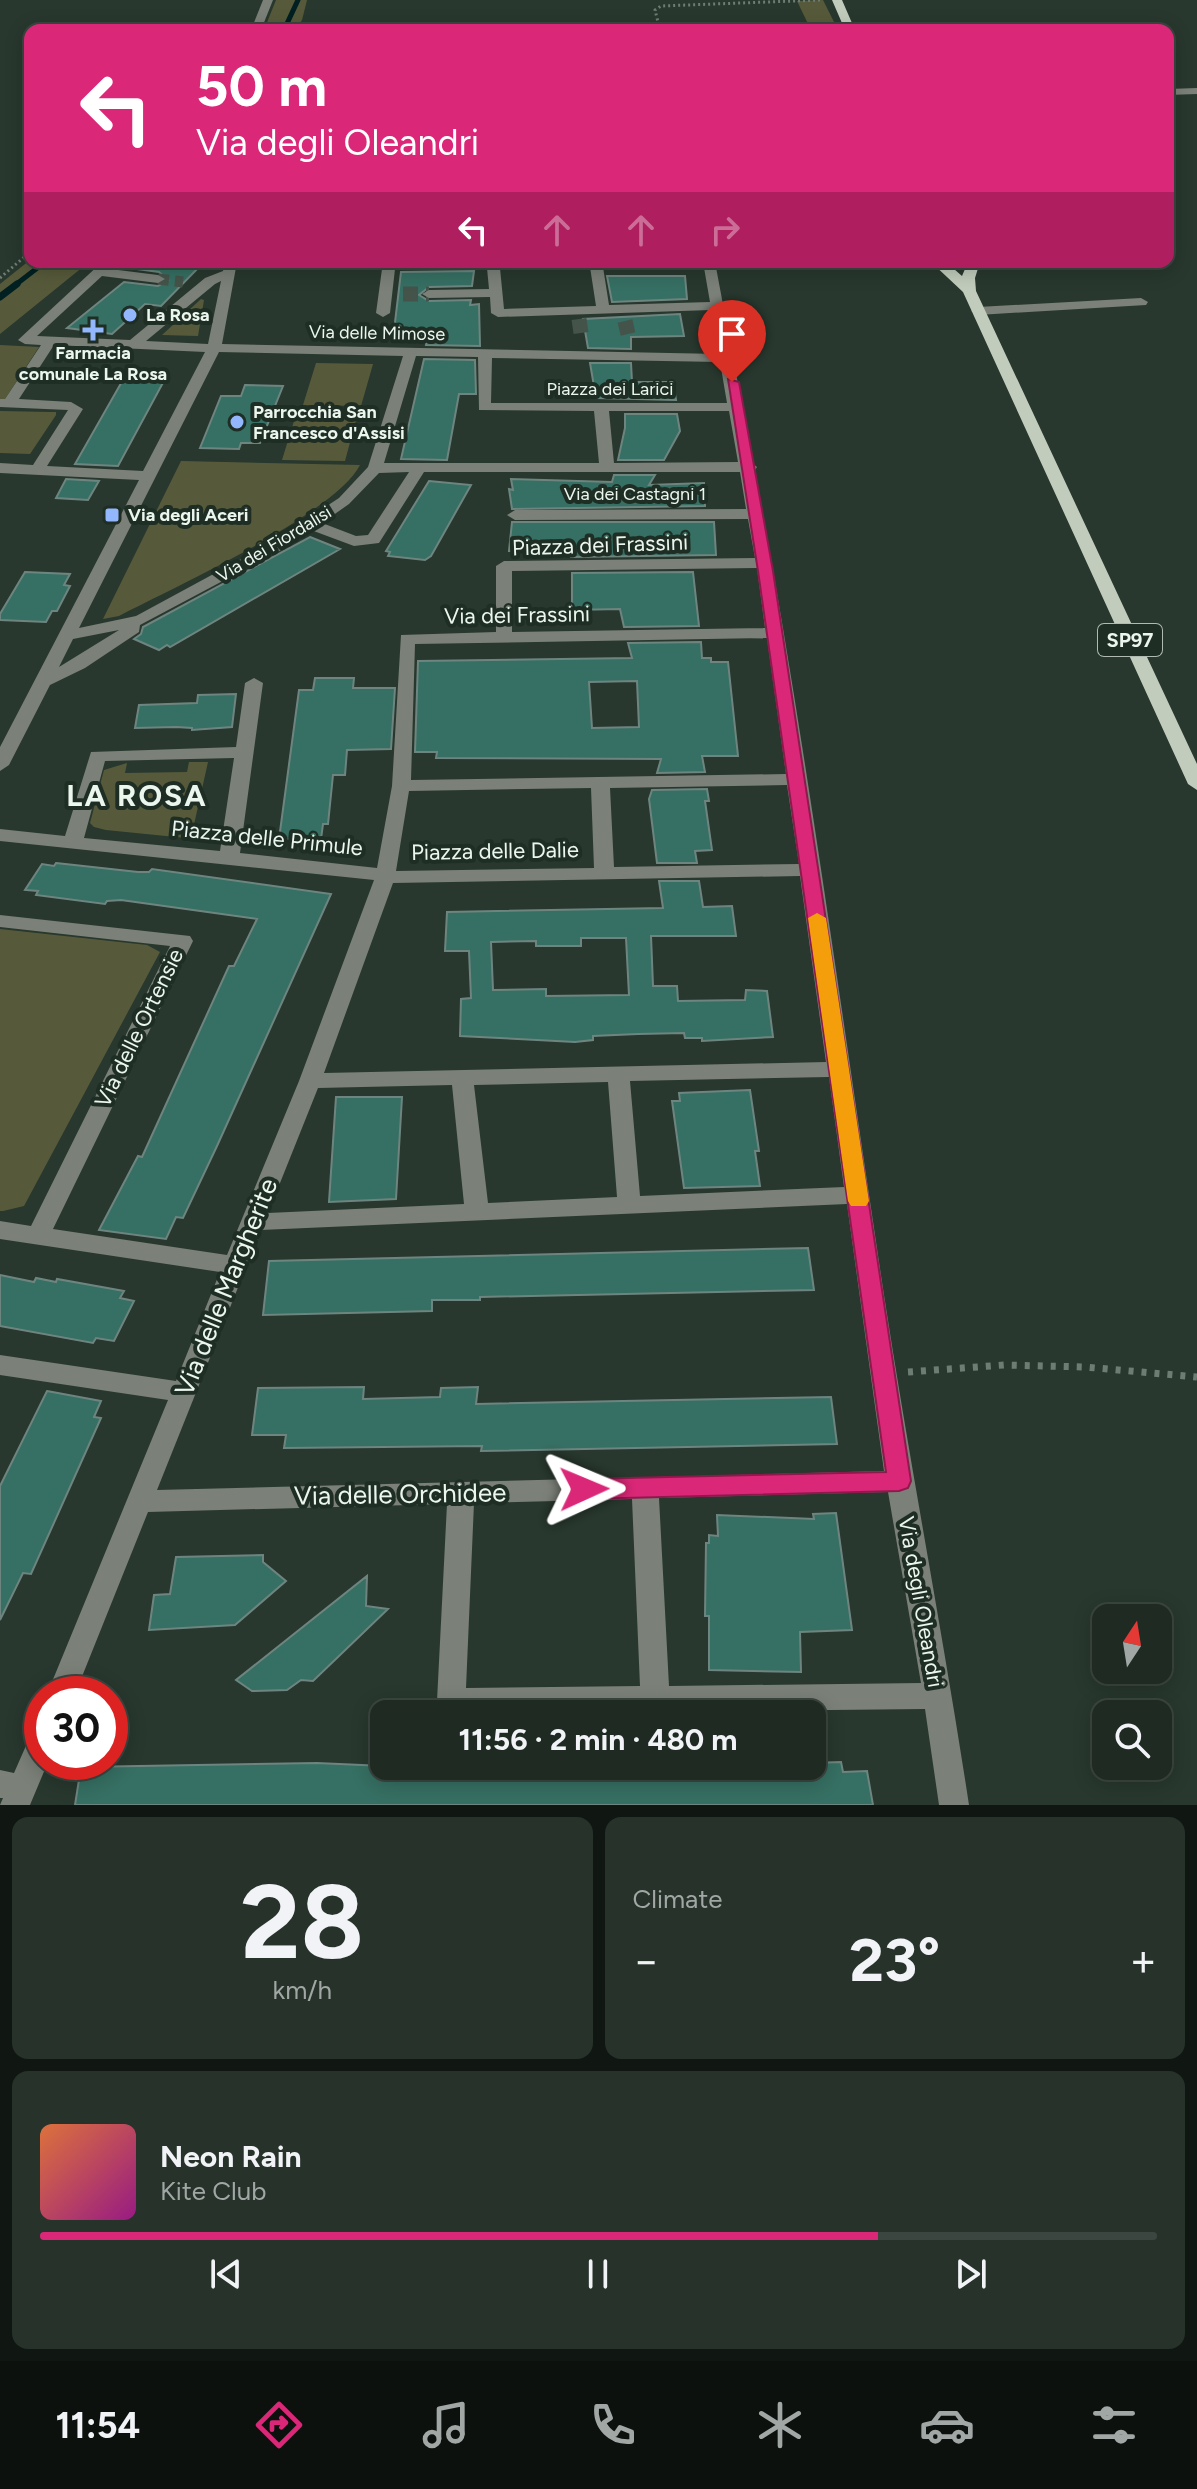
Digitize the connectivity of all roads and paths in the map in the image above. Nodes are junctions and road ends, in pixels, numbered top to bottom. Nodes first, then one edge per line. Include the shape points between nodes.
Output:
1 (268, 0) edge
2 (829, 0) edge
3 (837, 0) edge
4 (258, 24) edge
5 (658, 24) edge
6 (847, 24) edge
7 (1197, 91) edge
8 (1174, 92) edge
9 (24, 257) edge
10 (103, 268) edge
11 (230, 268) edge
12 (389, 268) edge
13 (493, 268) edge
14 (597, 268) edge
15 (710, 268) edge
16 (946, 268) edge
17 (972, 268) edge
18 (99, 272) junction
19 (0, 278) edge
20 (158, 279) tunnel mouth
21 (183, 282) tunnel mouth
22 (205, 285) junction
23 (969, 291) junction
24 (496, 293) junction
25 (386, 294) junction
26 (403, 294) tunnel mouth
27 (429, 294) tunnel mouth
28 (1141, 302) dead end
29 (718, 306) junction
30 (603, 309) junction
31 (978, 311) junction
32 (383, 313) dead end
33 (50, 341) junction
34 (133, 345) junction
35 (214, 348) junction
36 (411, 351) junction
37 (485, 353) junction
38 (728, 358) junction
39 (5, 403) edge
40 (601, 407) junction
41 (737, 407) junction
42 (607, 467) junction
43 (749, 467) junction
44 (0, 468) edge
45 (375, 468) junction
46 (419, 468) junction
47 (37, 470) junction
48 (149, 476) junction
49 (756, 514) junction
50 (515, 515) dead end
51 (310, 524) junction
52 (764, 563) junction
53 (141, 620) junction
54 (775, 633) junction
55 (119, 637) junction
56 (67, 638) junction
57 (504, 638) junction
58 (45, 681) junction
59 (254, 683) dead end
60 (245, 752) junction
61 (0, 765) edge
62 (797, 779) junction
63 (600, 782) junction
64 (1197, 784) edge
65 (401, 786) junction
66 (0, 835) edge
67 (73, 843) junction
68 (229, 859) junction
69 (810, 870) junction
70 (604, 873) junction
71 (385, 877) junction
72 (0, 921) edge
73 (839, 1069) junction
74 (618, 1074) junction
75 (462, 1078) junction
76 (310, 1081) junction
77 (857, 1195) junction
78 (629, 1205) junction
79 (477, 1212) junction
80 (253, 1222) junction
81 (0, 1230) edge
82 (38, 1236) junction
83 (234, 1265) junction
84 (0, 1365) edge
85 (883, 1371) junction
86 (1197, 1377) edge
87 (184, 1392) junction
88 (899, 1481) junction
89 (645, 1488) junction
90 (461, 1492) junction
91 (140, 1501) junction
92 (68, 1676) edge
93 (938, 1696) junction
94 (655, 1699) junction
95 (24, 1773) edge
96 (13, 1793) edge
97 (954, 1805) edge

1 - 4 street
2 - 5 path via 661,6 655,10
3 - 6 main road
7 - 8 street
9 - 19 path
10 - 18 street
11 - 22 street
11 - 35 street
12 - 25 street
13 - 24 street
14 - 30 street
15 - 29 street, Via degli Oleandri
16 - 23 main road, SP97
17 - 23 main road
18 - 20 street
18 - 33 street, Via delle Mimose via 25,340
21 - 22 street
22 - 34 street
23 - 31 main road, SP97
24 - 27 street
24 - 30 street via 498,313 578,314
25 - 26 street
25 - 32 street
28 - 31 street
29 - 30 street via 625,315
29 - 38 street, Via degli Oleandri
31 - 64 main road, SP97
33 - 34 street, Via delle Mimose
33 - 39 street
34 - 35 street, Via delle Mimose
35 - 36 street, Via delle Mimose
35 - 48 street
36 - 37 street, Via delle Mimose
36 - 45 street, Via dei Fiordalisi
37 - 38 street, Via delle Mimose via 584,349
37 - 40 street, Piazza dei Larici via 484,407
38 - 41 street, Via degli Oleandri
39 - 47 street via 76,409
40 - 41 street, Piazza dei Larici
40 - 42 street
41 - 43 street, Via degli Oleandri
42 - 43 street
42 - 46 street
43 - 49 street, Via degli Oleandri
44 - 47 street
45 - 46 street
45 - 51 street, Via dei Fiordalisi via 344,501
46 - 51 street via 373,540 354,541
47 - 48 street
48 - 56 street
49 - 50 street, Via dei Castagni 1
49 - 52 street, Via degli Oleandri
51 - 53 street, Via dei Fiordalisi
52 - 54 street, Via degli Oleandri
52 - 57 street, Piazza dei Frassini via 504,566
53 - 55 street, Via dei Fiordalisi
53 - 56 street, Via dei Fiordalisi
54 - 57 street, Via dei Frassini
54 - 62 street, Via degli Oleandri
55 - 56 street via 90,643
55 - 58 street, Via dei Fiordalisi
56 - 58 street
57 - 65 street, Via dei Frassini via 407,639
58 - 61 street
59 - 60 street
60 - 67 street via 97,756
60 - 68 street
62 - 63 street
62 - 69 street, Via degli Oleandri
63 - 65 street
63 - 70 street, Piazza delle Dalie
65 - 71 street, Via delle Margherite
66 - 67 street, Piazza delle Primule
67 - 68 street, Piazza delle Primule
68 - 71 street, Piazza delle Primule
69 - 70 street, Piazza delle Dalie
69 - 73 street, Via degli Oleandri
70 - 71 street, Piazza delle Dalie
71 - 76 street, Via delle Margherite
72 - 82 street, Via delle Ortensie via 183,941
73 - 74 street
73 - 77 street, Via degli Oleandri
74 - 75 street
74 - 78 street
75 - 76 street
75 - 79 street
76 - 80 street, Via delle Margherite
77 - 78 street
77 - 85 street, Via degli Oleandri
78 - 79 street
79 - 80 street
80 - 83 street, Via delle Margherite
81 - 82 street
82 - 83 street
83 - 87 street, Via delle Margherite
84 - 87 street
85 - 86 path via 1004,1365
85 - 88 street, Via degli Oleandri
87 - 91 street, Via delle Margherite
88 - 89 street, Via delle Orchidee
88 - 93 street, Via degli Oleandri
89 - 90 street, Via delle Orchidee
89 - 94 street
90 - 91 street, Via delle Orchidee
90 - 94 street via 451,1701
91 - 92 street, Via delle Margherite
93 - 94 street
93 - 97 street, Via degli Oleandri
95 - 96 street

